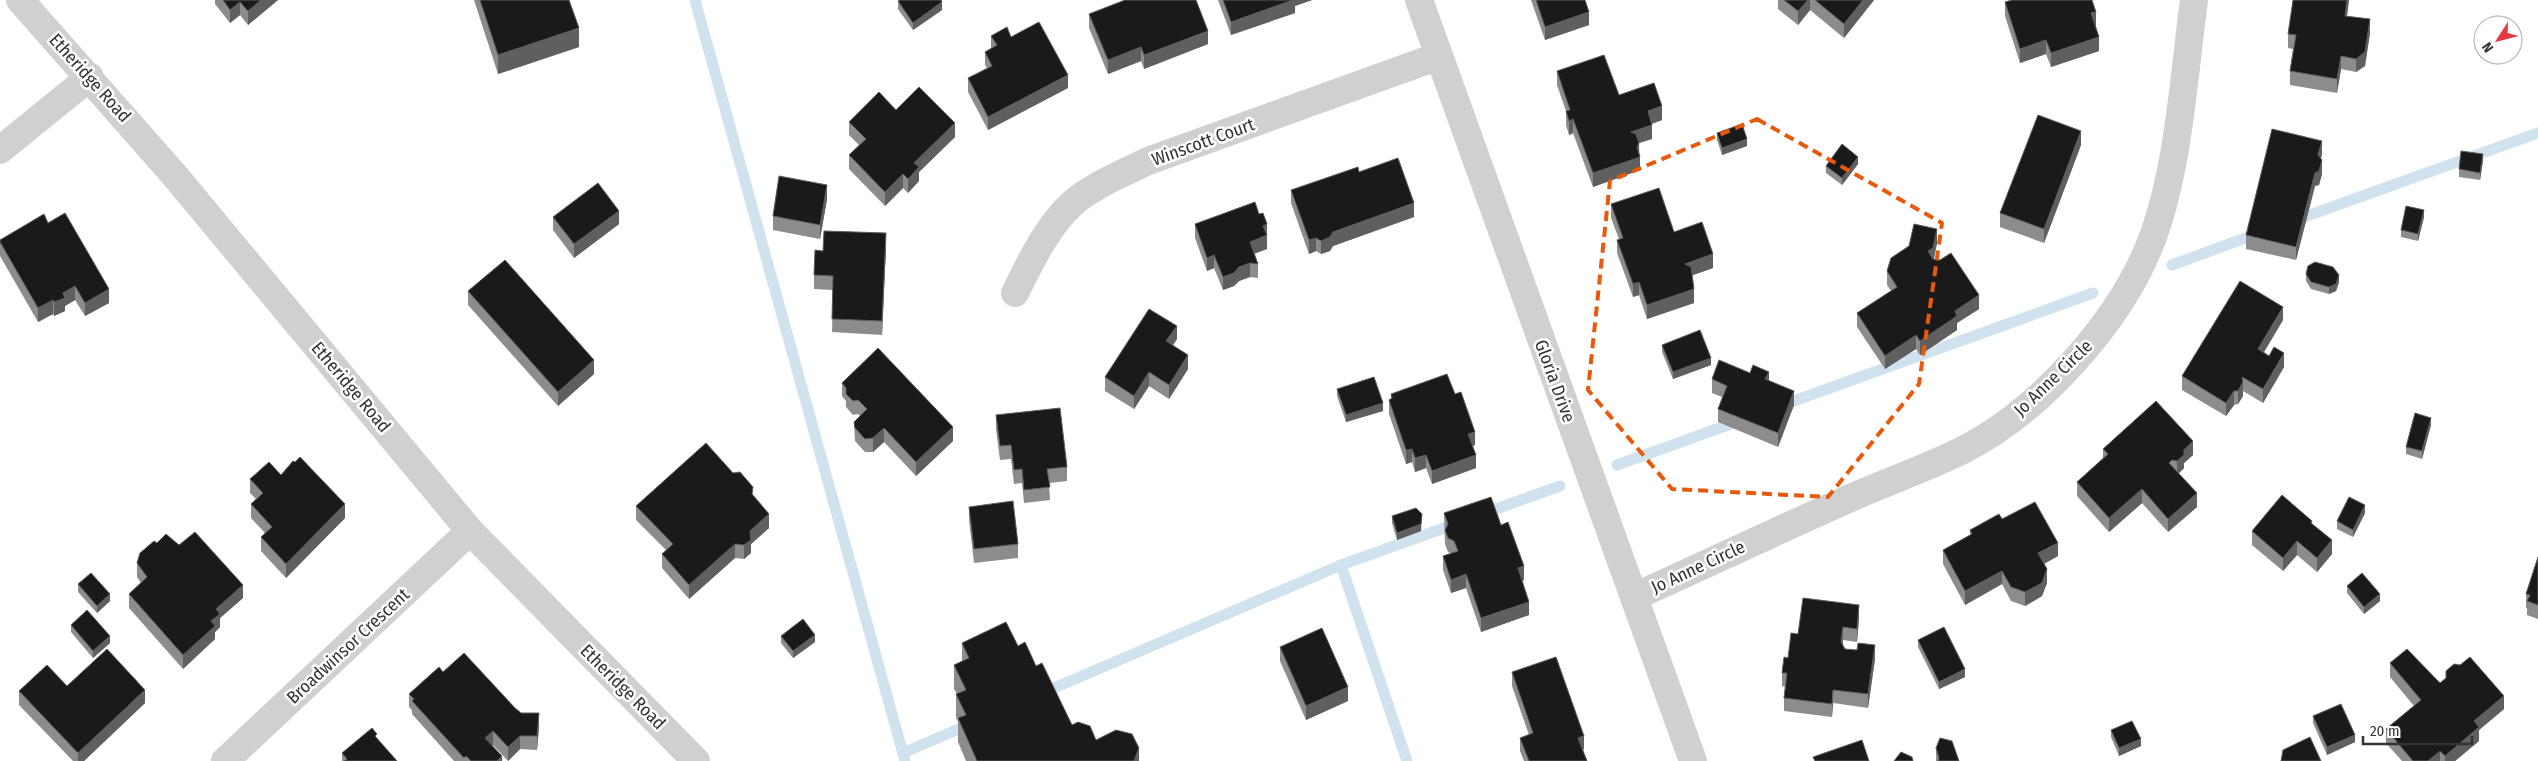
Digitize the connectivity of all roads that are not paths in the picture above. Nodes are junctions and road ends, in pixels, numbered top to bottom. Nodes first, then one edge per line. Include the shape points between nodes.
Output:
1 (20, 0) edge
2 (1419, 0) edge
3 (2194, 0) edge
4 (1439, 56) junction
5 (90, 77) junction
6 (0, 150) edge
7 (1015, 293) dead end
8 (470, 531) junction
9 (1634, 597) junction
10 (225, 761) edge
11 (696, 761) edge
12 (1693, 761) edge

1 - 5 street, Etheridge Road
2 - 4 street, Gloria Drive
3 - 9 street, Jo Anne Circle via 2171,172 2154,234 2135,275 2094,339 2065,371 2022,411 1962,450
4 - 7 street, Winscott Court via 1148,161 1119,175 1075,201 1060,215
4 - 9 street, Gloria Drive
5 - 6 street
5 - 8 street, Etheridge Road
8 - 10 street, Broadwinsor Crescent
8 - 11 street, Etheridge Road
9 - 12 street, Gloria Drive

